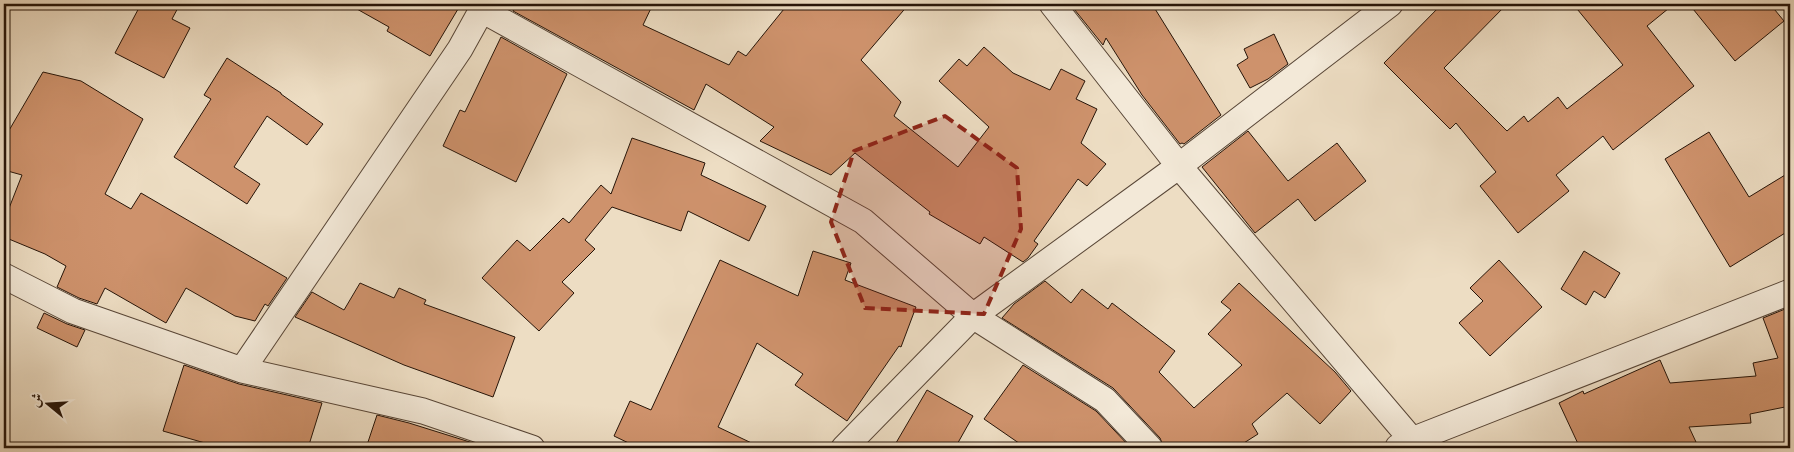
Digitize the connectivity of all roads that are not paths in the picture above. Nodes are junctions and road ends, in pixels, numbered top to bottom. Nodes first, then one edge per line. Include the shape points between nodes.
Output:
1 (1052, 4) edge
2 (1390, 4) edge
3 (483, 6) edge
4 (1179, 166) junction
5 (4, 276) edge
6 (1790, 292) edge
7 (973, 316) junction
8 (242, 370) junction
9 (1404, 444) edge
10 (532, 448) edge
11 (844, 448) edge
12 (1150, 448) edge

1 - 4 street
2 - 4 street
3 - 7 street via 863,221
3 - 8 street via 460,49
4 - 7 street
4 - 9 street
5 - 8 street via 72,312
6 - 9 street
7 - 11 street
7 - 12 street via 1105,400
8 - 10 street via 424,411

